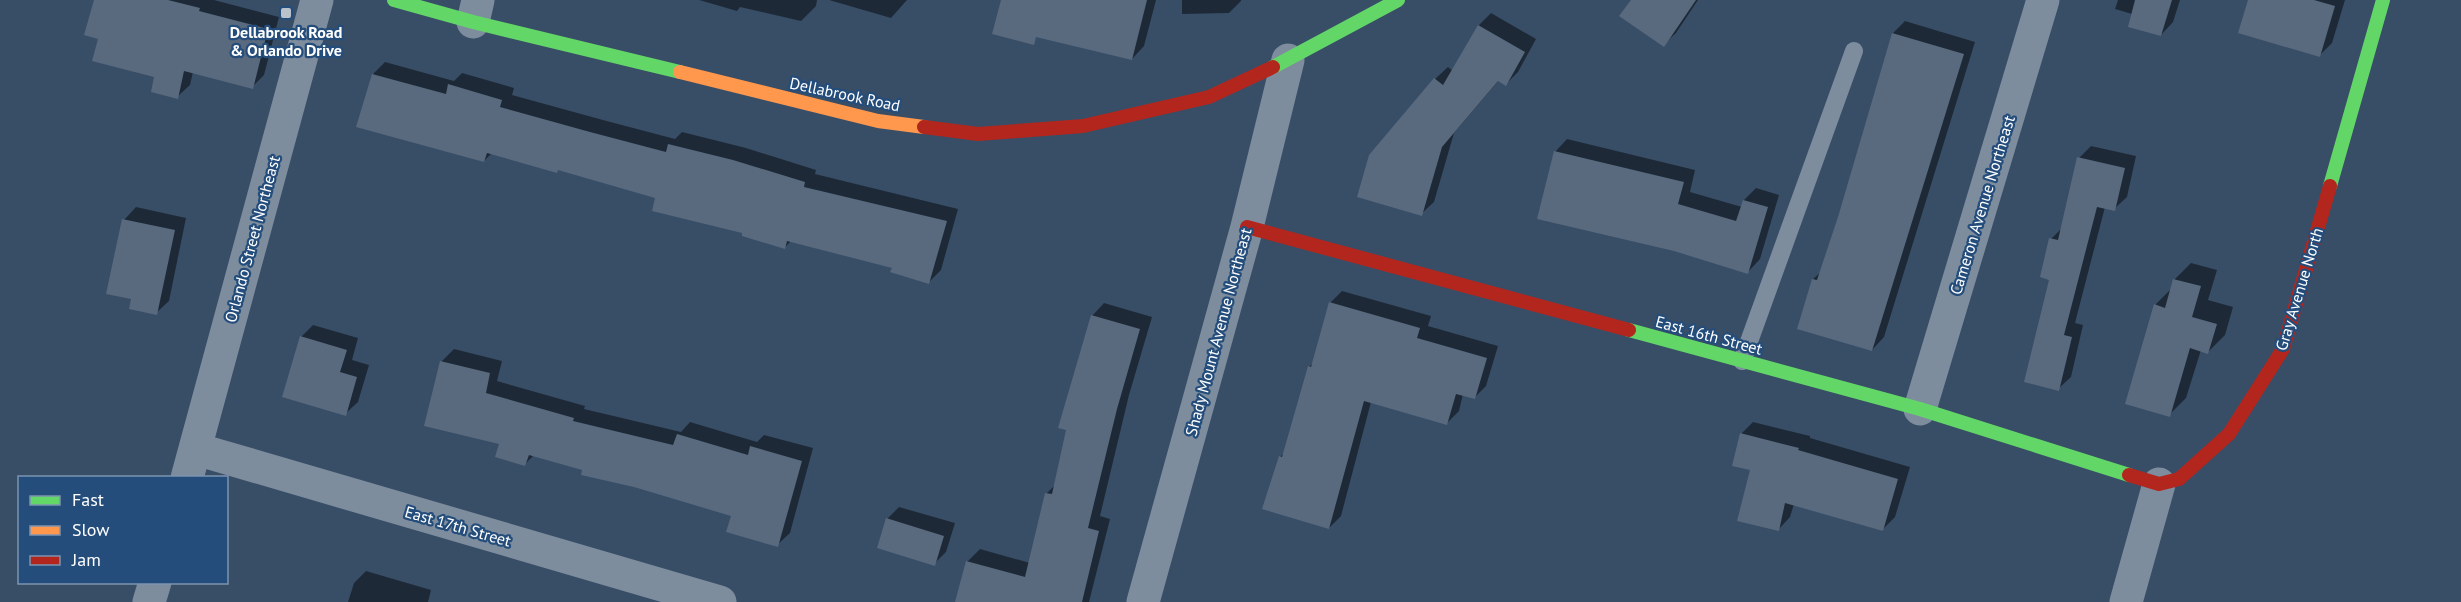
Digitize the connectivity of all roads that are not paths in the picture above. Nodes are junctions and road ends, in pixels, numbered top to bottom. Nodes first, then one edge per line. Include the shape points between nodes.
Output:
1 (317, 0) edge
2 (394, 0) edge
3 (1398, 0) edge
4 (2043, 0) edge
5 (2383, 0) edge
6 (475, 11) edge
7 (1854, 51) dead end
8 (1288, 60) junction
9 (1247, 227) junction
10 (1742, 361) junction
11 (1920, 409) junction
12 (191, 463) edge
13 (2159, 484) junction
14 (154, 584) edge
15 (149, 602) edge
16 (720, 602) edge
17 (1143, 602) edge
18 (2126, 602) edge

1 - 12 street, Orlando Street Northeast
2 - 6 street, Dellabrook Road
3 - 8 street, Dellabrook Road
4 - 11 street, Cameron Avenue Northeast
5 - 13 street, Gray Avenue North via 2283,349 2229,434 2179,479
6 - 8 street, Dellabrook Road via 878,121 978,134 1083,126 1209,97
7 - 10 lane
8 - 9 street, Shady Mount Avenue Northeast
9 - 10 street, East 16th Street
9 - 17 street, Shady Mount Avenue Northeast
10 - 11 street, East 16th Street
11 - 13 street, East 16th Street
12 - 16 street, East 17th Street
13 - 18 street
14 - 15 street

